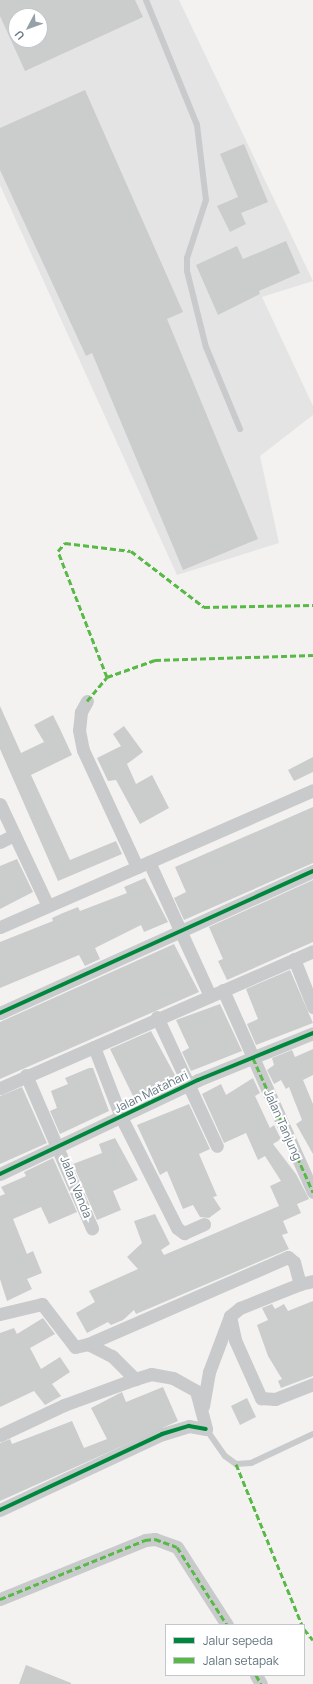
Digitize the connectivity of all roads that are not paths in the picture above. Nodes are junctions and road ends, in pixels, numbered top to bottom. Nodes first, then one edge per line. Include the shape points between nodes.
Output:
1 (146, 0) edge
2 (240, 429) dead end
3 (87, 702) dead end
4 (313, 790) edge
5 (0, 804) edge
6 (14, 835) junction
7 (0, 842) edge
8 (150, 862) junction
9 (137, 867) junction
10 (313, 871) edge
11 (47, 904) junction
12 (0, 927) edge
13 (180, 930) junction
14 (313, 951) edge
15 (294, 959) junction
16 (224, 990) junction
17 (210, 996) junction
18 (313, 1007) edge
19 (0, 1013) edge
20 (157, 1017) junction
21 (313, 1033) edge
22 (94, 1047) junction
23 (253, 1058) junction
24 (26, 1075) junction
25 (187, 1085) junction
26 (0, 1088) edge
27 (121, 1117) junction
28 (59, 1146) junction
29 (217, 1146) dead end
30 (0, 1174) edge
31 (313, 1192) edge
32 (204, 1224) dead end
33 (92, 1228) dead end
34 (313, 1281) edge
35 (300, 1284) junction
36 (0, 1314) edge
37 (230, 1316) junction
38 (88, 1344) junction
39 (135, 1379) junction
40 (313, 1384) edge
41 (203, 1406) junction
42 (206, 1429) junction
43 (313, 1434) edge
44 (0, 1435) edge
45 (0, 1510) edge
46 (0, 1599) edge
47 (226, 1624) edge

1 - 2 lane via 198,125 206,200 187,258 187,271 206,347
3 - 9 street via 81,712 78,730 83,750
4 - 8 street
5 - 6 street
6 - 7 street
6 - 11 street
8 - 9 street
8 - 13 street
9 - 11 street
10 - 13 street
11 - 12 street
13 - 17 street
13 - 19 street
14 - 15 street
15 - 16 street
15 - 18 street
16 - 17 street
16 - 23 street, Jalan Tanjung
17 - 20 street
20 - 22 street
20 - 25 street
21 - 23 street, Jalan Matahari
22 - 24 street
22 - 27 street
23 - 25 street, Jalan Matahari
23 - 31 street, Jalan Tanjung
24 - 26 street
24 - 28 street, Jalan Vanda
25 - 27 street, Jalan Matahari
25 - 29 street
27 - 28 street, Jalan Matahari
27 - 32 street via 177,1228 184,1233
28 - 30 street, Jalan Matahari
28 - 33 street, Jalan Vanda
34 - 35 street
35 - 37 street via 240,1308
35 - 38 street via 294,1262 288,1257
36 - 38 street via 42,1304 68,1342 75,1347
37 - 40 street via 235,1340 261,1398 275,1398
37 - 41 street via 209,1372
38 - 39 street via 112,1356
39 - 41 street via 151,1374 173,1378 196,1390
39 - 44 street via 64,1405
41 - 42 street
42 - 43 lane via 225,1456 236,1464 251,1463
42 - 45 street via 189,1426 162,1434
46 - 47 street via 145,1540 155,1539 177,1547

